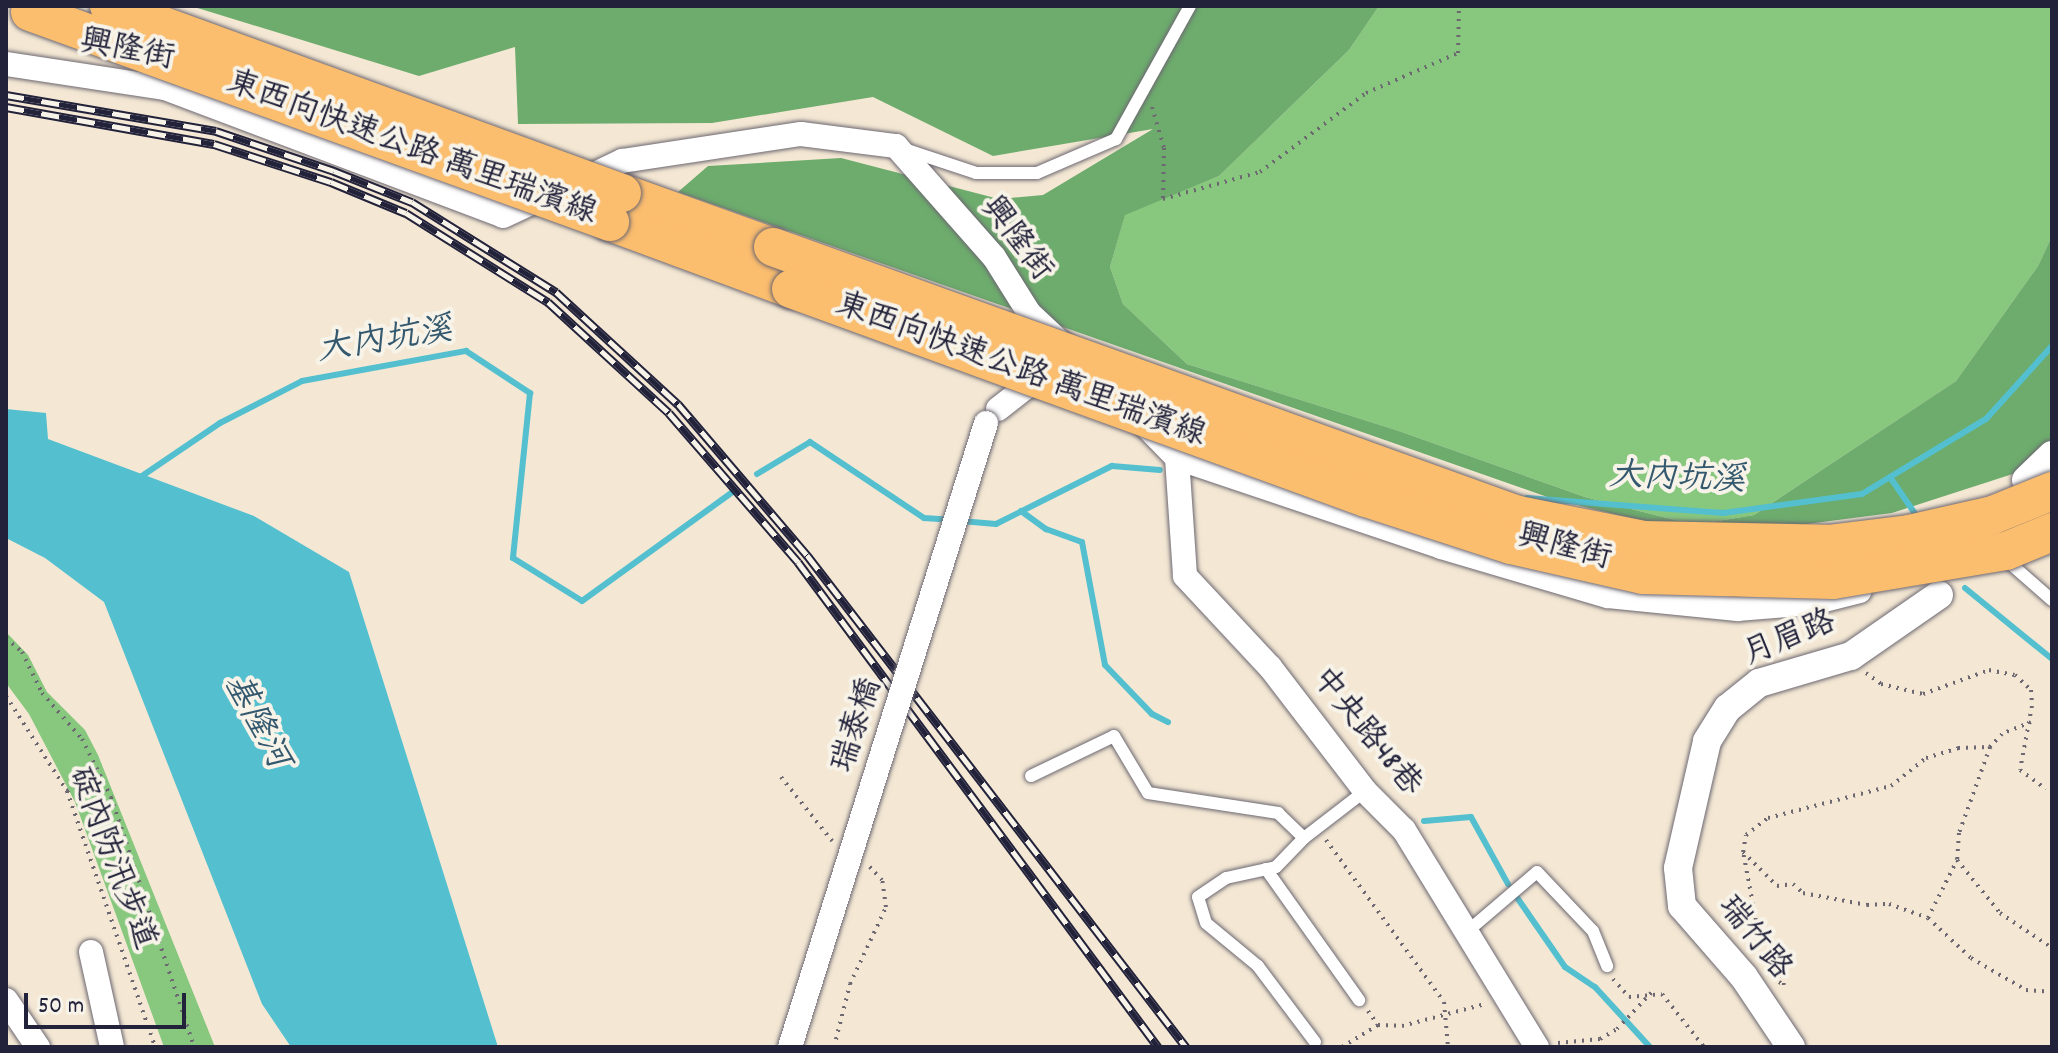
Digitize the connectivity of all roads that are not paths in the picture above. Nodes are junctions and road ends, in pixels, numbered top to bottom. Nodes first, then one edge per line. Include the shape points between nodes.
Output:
1 (109, 6) edge
2 (1190, 6) edge
3 (22, 9) edge
4 (6, 64) edge
5 (896, 146) junction
6 (616, 208) junction
7 (1029, 313) junction
8 (1108, 385) junction
9 (992, 416) junction
10 (2052, 455) edge
11 (1177, 458) junction
12 (2039, 486) edge
13 (2052, 532) edge
14 (1953, 573) junction
15 (2052, 600) edge
16 (1031, 776) dead end
17 (1365, 791) junction
18 (1304, 838) junction
19 (1678, 868) joint
20 (1266, 869) junction
21 (1469, 930) junction
22 (91, 952) dead end
23 (1607, 966) road end
24 (6, 1000) edge
25 (1359, 1000) road end
26 (1315, 1042) dead end
27 (1544, 1046) edge
28 (38, 1047) edge
29 (112, 1047) edge
30 (790, 1047) edge
31 (1791, 1047) edge

1 - 6 highway, 東西向快速公路 萬里瑞濱線, bridge
2 - 5 lane via 1116,139 1037,173 976,173
3 - 6 highway, 東西向快速公路 萬里瑞濱線, bridge
4 - 5 street, 興隆街 via 165,88 503,216 622,161 801,134
5 - 7 street, 興隆街 via 994,257
6 - 12 highway, 東西向快速公路 萬里瑞濱線, bridge via 773,247 1504,510 1644,540 1740,546 1855,541 1993,515
6 - 13 highway, 東西向快速公路 萬里瑞濱線, bridge via 791,289 1366,498 1511,545 1643,575 1833,580 2006,551
7 - 8 street, 興隆街
7 - 9 street, 瑞泰橋
8 - 9 street via 1065,377 1026,387
8 - 11 street, 興隆街
9 - 30 street, 瑞泰橋, bridge
10 - 12 street
11 - 14 street, 興隆街 via 1441,547 1608,596 1737,609 1812,603
11 - 17 street, 中央路48巷 via 1185,576 1270,667
14 - 15 lane via 1992,547
14 - 19 street, 月眉路 via 1851,656 1759,683 1728,708 1707,741
16 - 18 lane via 1114,736 1148,793 1278,813
17 - 18 lane
17 - 21 street, 中央路48巷 via 1404,830
18 - 20 lane via 1276,867
19 - 31 street, 瑞竹路 via 1682,906 1744,977
20 - 25 lane
20 - 26 lane via 1226,878 1198,897 1206,923 1258,966
21 - 23 lane via 1537,872 1593,931
21 - 27 street, 中央路48巷
22 - 29 street
24 - 28 street

